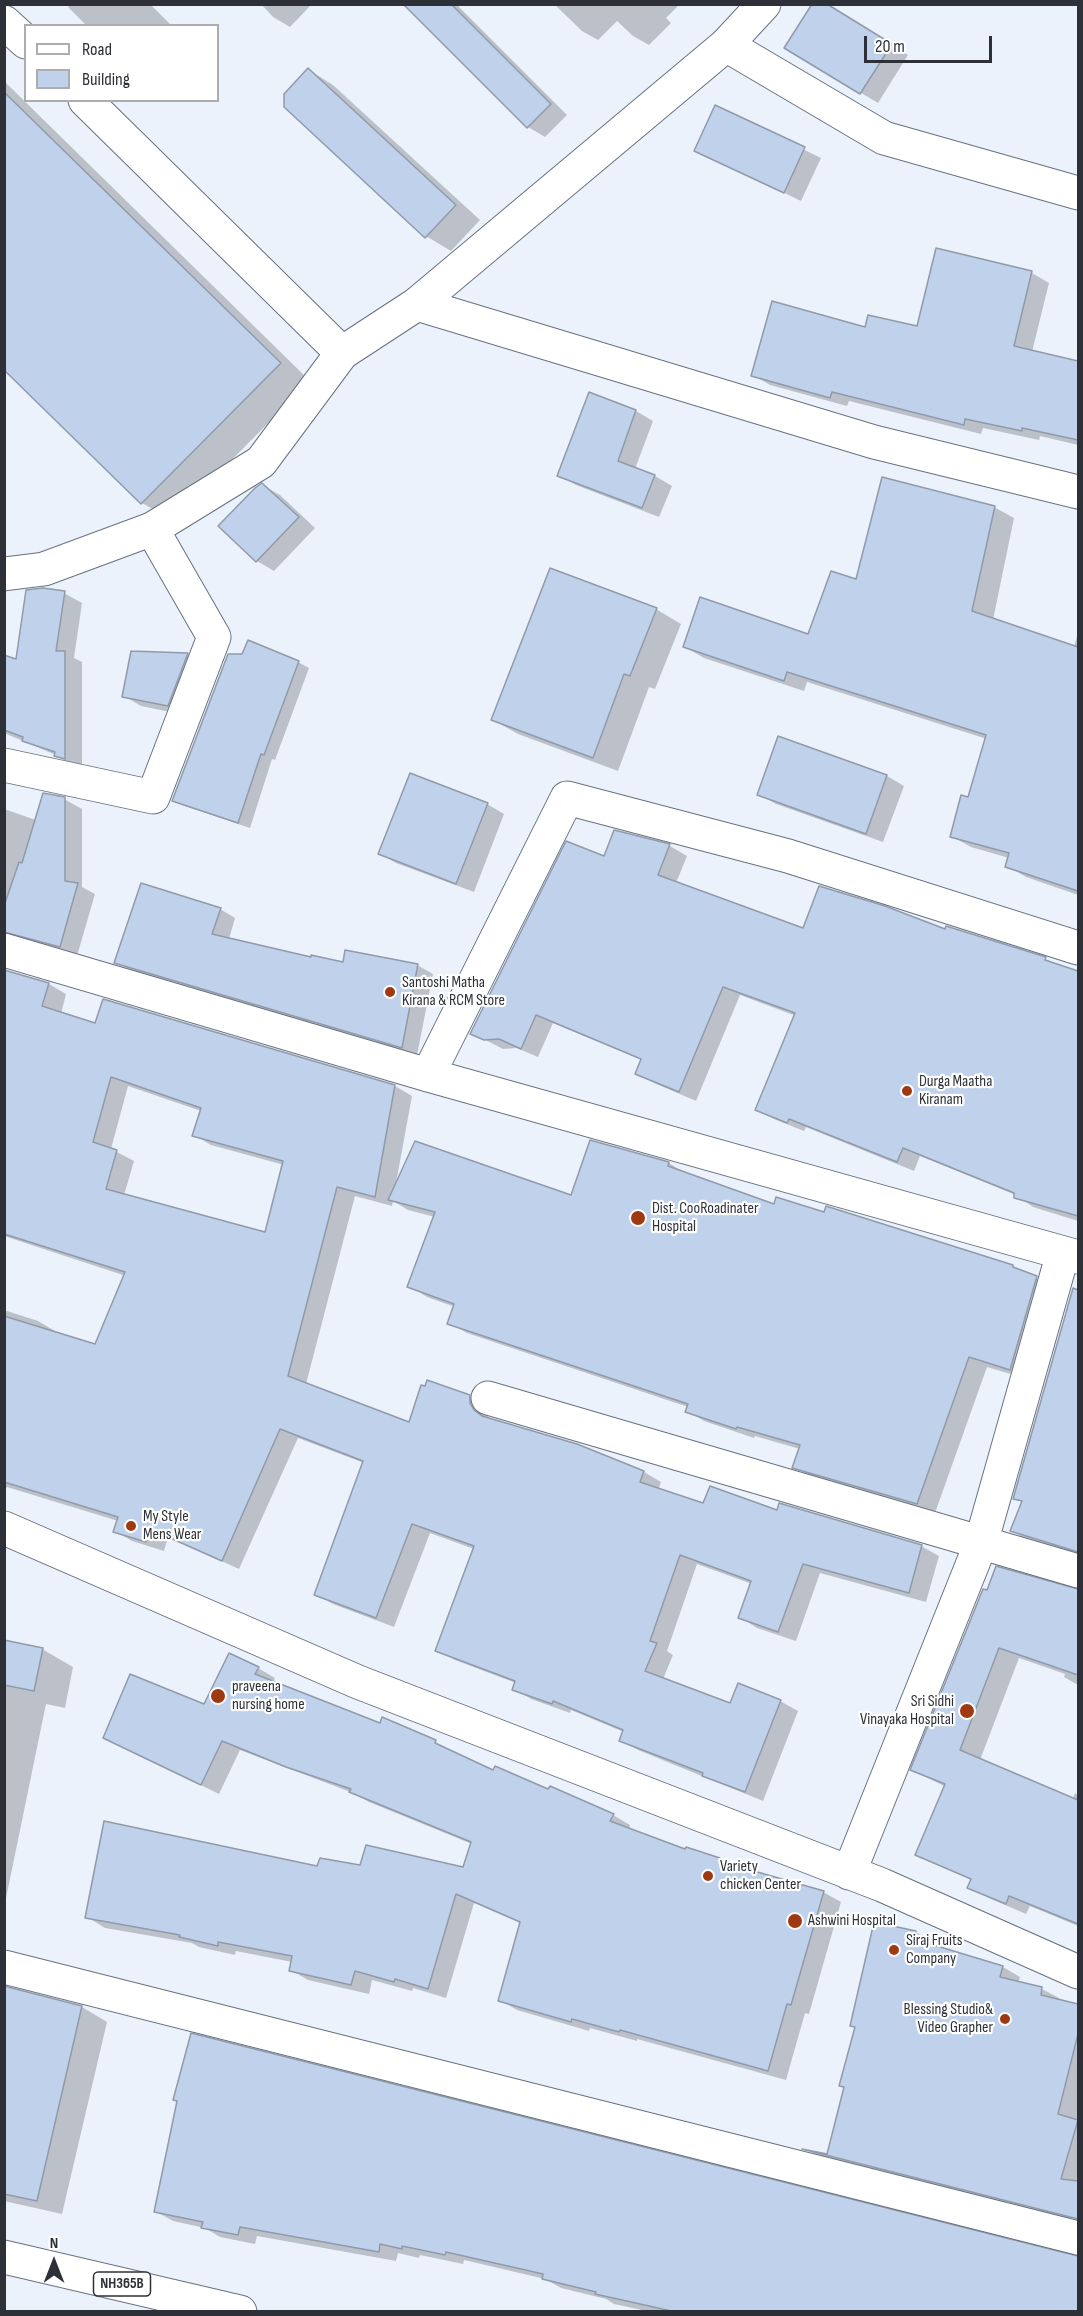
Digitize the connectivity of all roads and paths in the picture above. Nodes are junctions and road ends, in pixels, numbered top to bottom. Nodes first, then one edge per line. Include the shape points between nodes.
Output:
1 (764, 4) edge
2 (4, 22) edge
3 (24, 40) edge
4 (726, 45) junction
5 (87, 102) edge
6 (1078, 193) edge
7 (417, 303) junction
8 (342, 353) junction
9 (1078, 492) edge
10 (152, 529) junction
11 (4, 574) edge
12 (4, 765) edge
13 (1078, 948) edge
14 (4, 950) edge
15 (428, 1075) junction
16 (1071, 1255) edge
17 (489, 1398) dead end
18 (4, 1528) edge
19 (981, 1543) junction
20 (1078, 1571) edge
21 (849, 1873) junction
22 (4, 1967) edge
23 (1078, 1972) edge
24 (1078, 2238) edge
25 (4, 2258) edge
26 (240, 2312) edge

1 - 4 main road
2 - 3 main road
4 - 6 main road via 885,138
4 - 7 main road
5 - 8 main road
7 - 8 main road
7 - 9 main road via 874,442
8 - 10 main road via 261,462
10 - 11 main road via 44,569
10 - 12 main road via 214,638 153,797
13 - 15 main road via 788,856 567,798
14 - 15 main road
15 - 16 main road
16 - 19 main road
17 - 19 main road
18 - 21 main road via 358,1682
19 - 20 main road
19 - 21 main road
21 - 23 main road
22 - 24 main road
25 - 26 main road, NH365B

